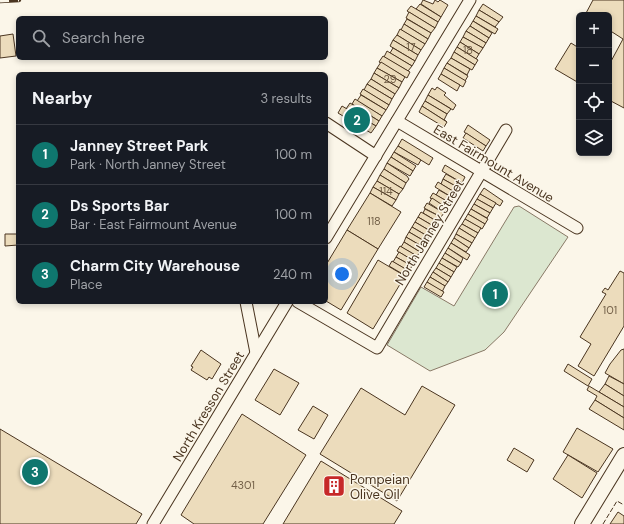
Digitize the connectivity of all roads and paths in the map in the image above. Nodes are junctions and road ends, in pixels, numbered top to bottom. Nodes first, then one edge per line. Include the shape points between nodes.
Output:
1 (470, 0) edge
2 (397, 121) junction
3 (328, 124) edge
4 (506, 130) dead end
5 (376, 156) junction
6 (481, 170) junction
7 (577, 228) dead end
8 (328, 235) edge
9 (246, 304) edge
10 (286, 304) edge
11 (301, 304) edge
12 (256, 353) junction
13 (624, 455) edge
14 (153, 524) edge
15 (582, 524) edge

1 - 2 street
2 - 5 street
2 - 6 street, East Fairmount Avenue
3 - 5 street
4 - 6 street, North Janney Street
5 - 8 street
6 - 7 street, East Fairmount Avenue
6 - 11 street, North Janney Street via 376,348
9 - 12 street
10 - 12 street, North Kresson Street
12 - 14 street, North Kresson Street
13 - 15 main road

